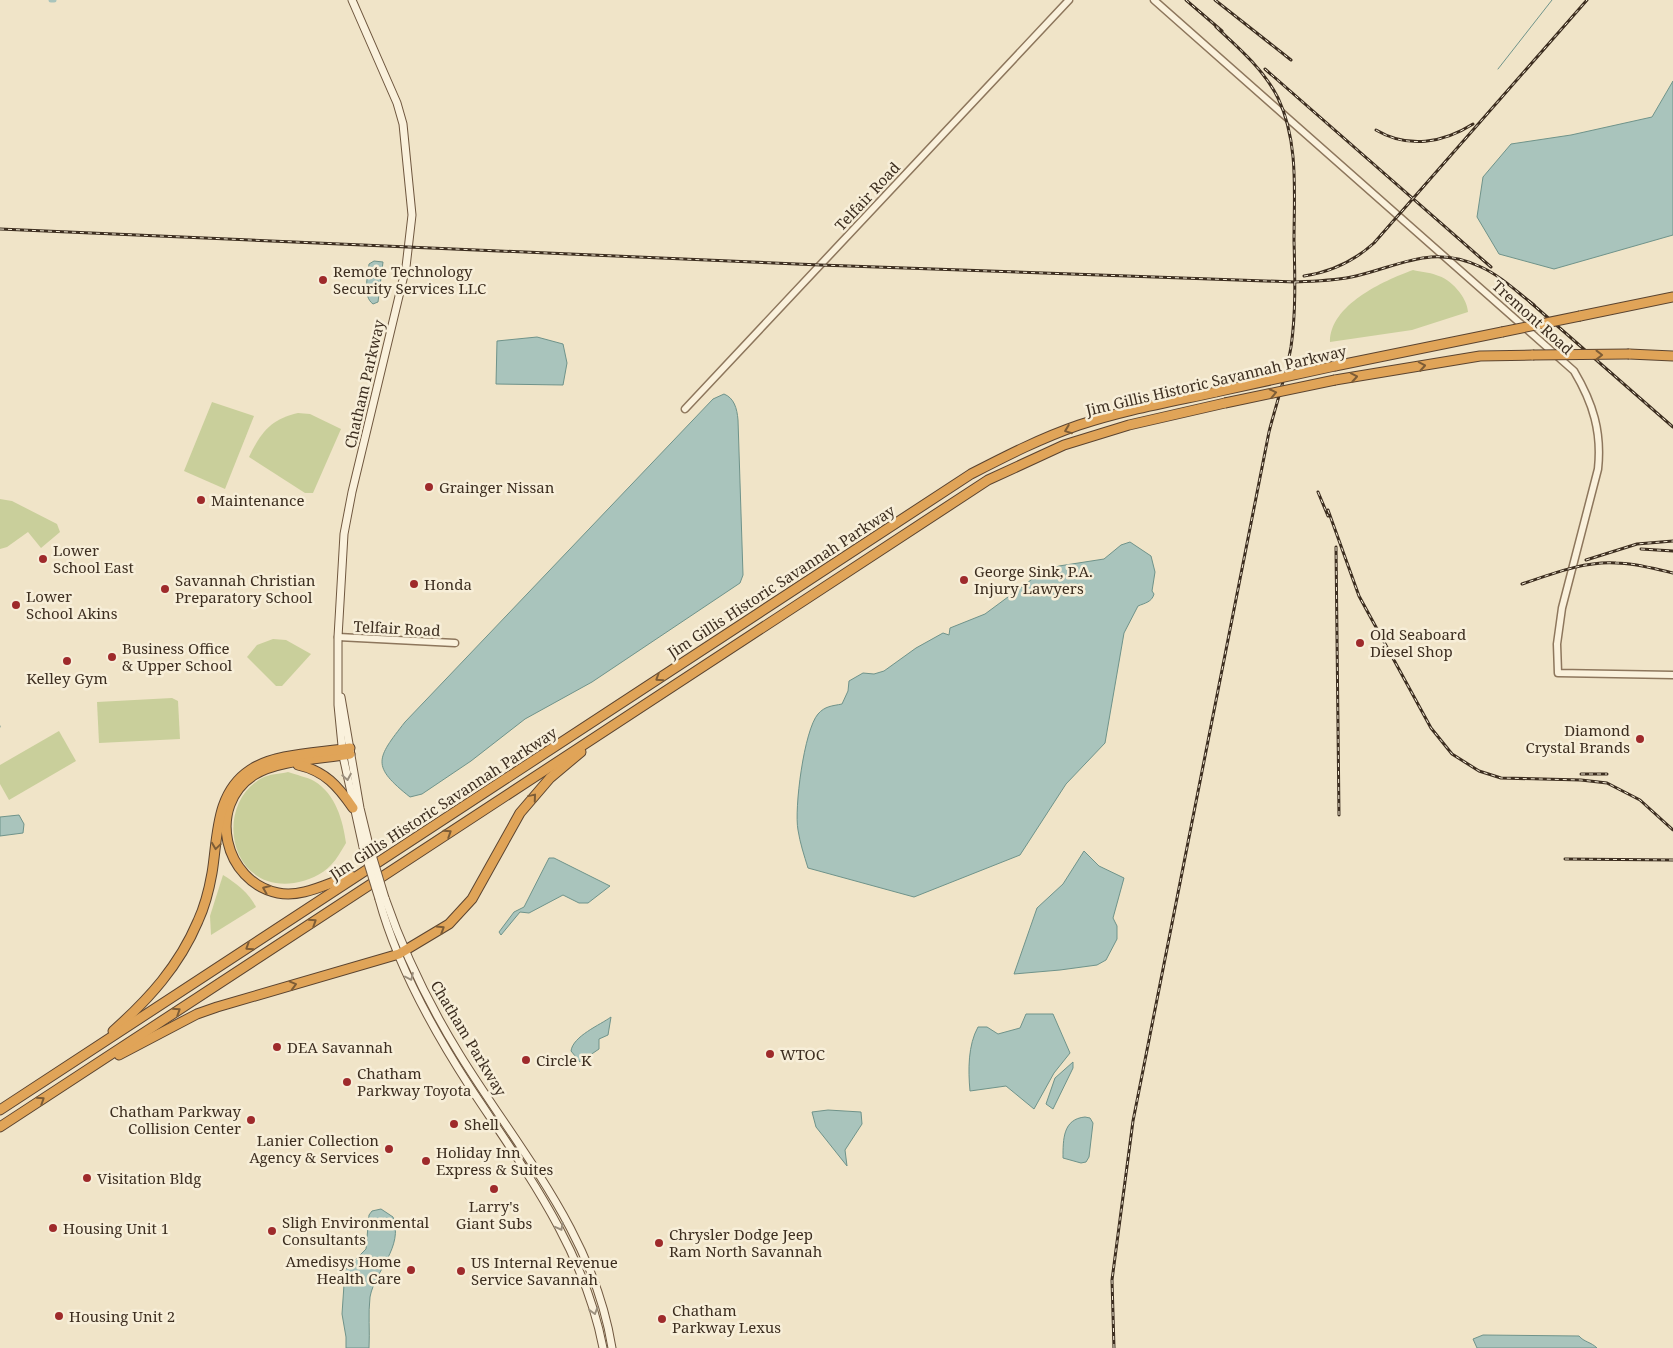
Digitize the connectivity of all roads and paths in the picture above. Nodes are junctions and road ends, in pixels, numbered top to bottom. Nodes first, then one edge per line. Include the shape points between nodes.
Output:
1 (352, 0) edge
2 (1069, 0) edge
3 (1154, 0) edge
4 (1670, 297) edge
5 (1671, 357) edge
6 (685, 408) dead end
7 (338, 637) junction
8 (455, 643) dead end
9 (1673, 675) edge
10 (614, 725) junction
11 (346, 752) junction
12 (281, 766) junction
13 (353, 808) junction
14 (366, 846) junction
15 (363, 872) junction
16 (403, 953) junction
17 (89, 1053) junction
18 (87, 1070) junction
19 (0, 1110) edge
20 (0, 1127) edge
21 (603, 1348) edge
22 (612, 1348) edge

1 - 7 main road, Chatham Parkway via 401,117 412,215 406,267 344,534
2 - 6 street, Telfair Road
3 - 9 street, Tremont Road via 1574,371 1592,405 1599,452 1598,469 1562,608 1557,644 1558,673
4 -> 15 highway, Jim Gillis Historic Savannah Parkway, bridge via 1133,410 1024,447 971,474
10 -> 5 highway, Jim Gillis Historic Savannah Parkway, bridge via 988,480 1072,442 1129,424 1225,403 1335,380 1480,356 1630,354
7 - 8 street, Telfair Road
7 - 11 main road, Chatham Parkway
16 -> 10 highway via 449,924 463,910 509,830 534,795
18 -> 10 highway, Jim Gillis Historic Savannah Parkway
11 - 12 highway
11 -> 13 main road, Chatham Parkway
11 - 14 main road, Chatham Parkway
11 -> 17 highway via 272,760 251,769 237,781 223,804 209,891 189,941 172,970 150,996
12 - 13 highway via 298,765 325,775 338,786
15 -> 12 highway via 295,894 267,890 246,877 237,866 226,836 229,808 243,784 254,775
13 - 14 main road, Chatham Parkway
14 - 16 main road, Chatham Parkway, bridge
15 -> 17 highway, Jim Gillis Historic Savannah Parkway
18 -> 16 highway via 197,1014
16 -> 21 main road, Chatham Parkway via 452,1059 561,1228 588,1291
16 - 22 main road, Chatham Parkway via 433,1009 549,1188 577,1238 594,1276
17 - 19 highway, Jim Gillis Historic Savannah Parkway
20 -> 18 highway, Jim Gillis Historic Savannah Parkway

